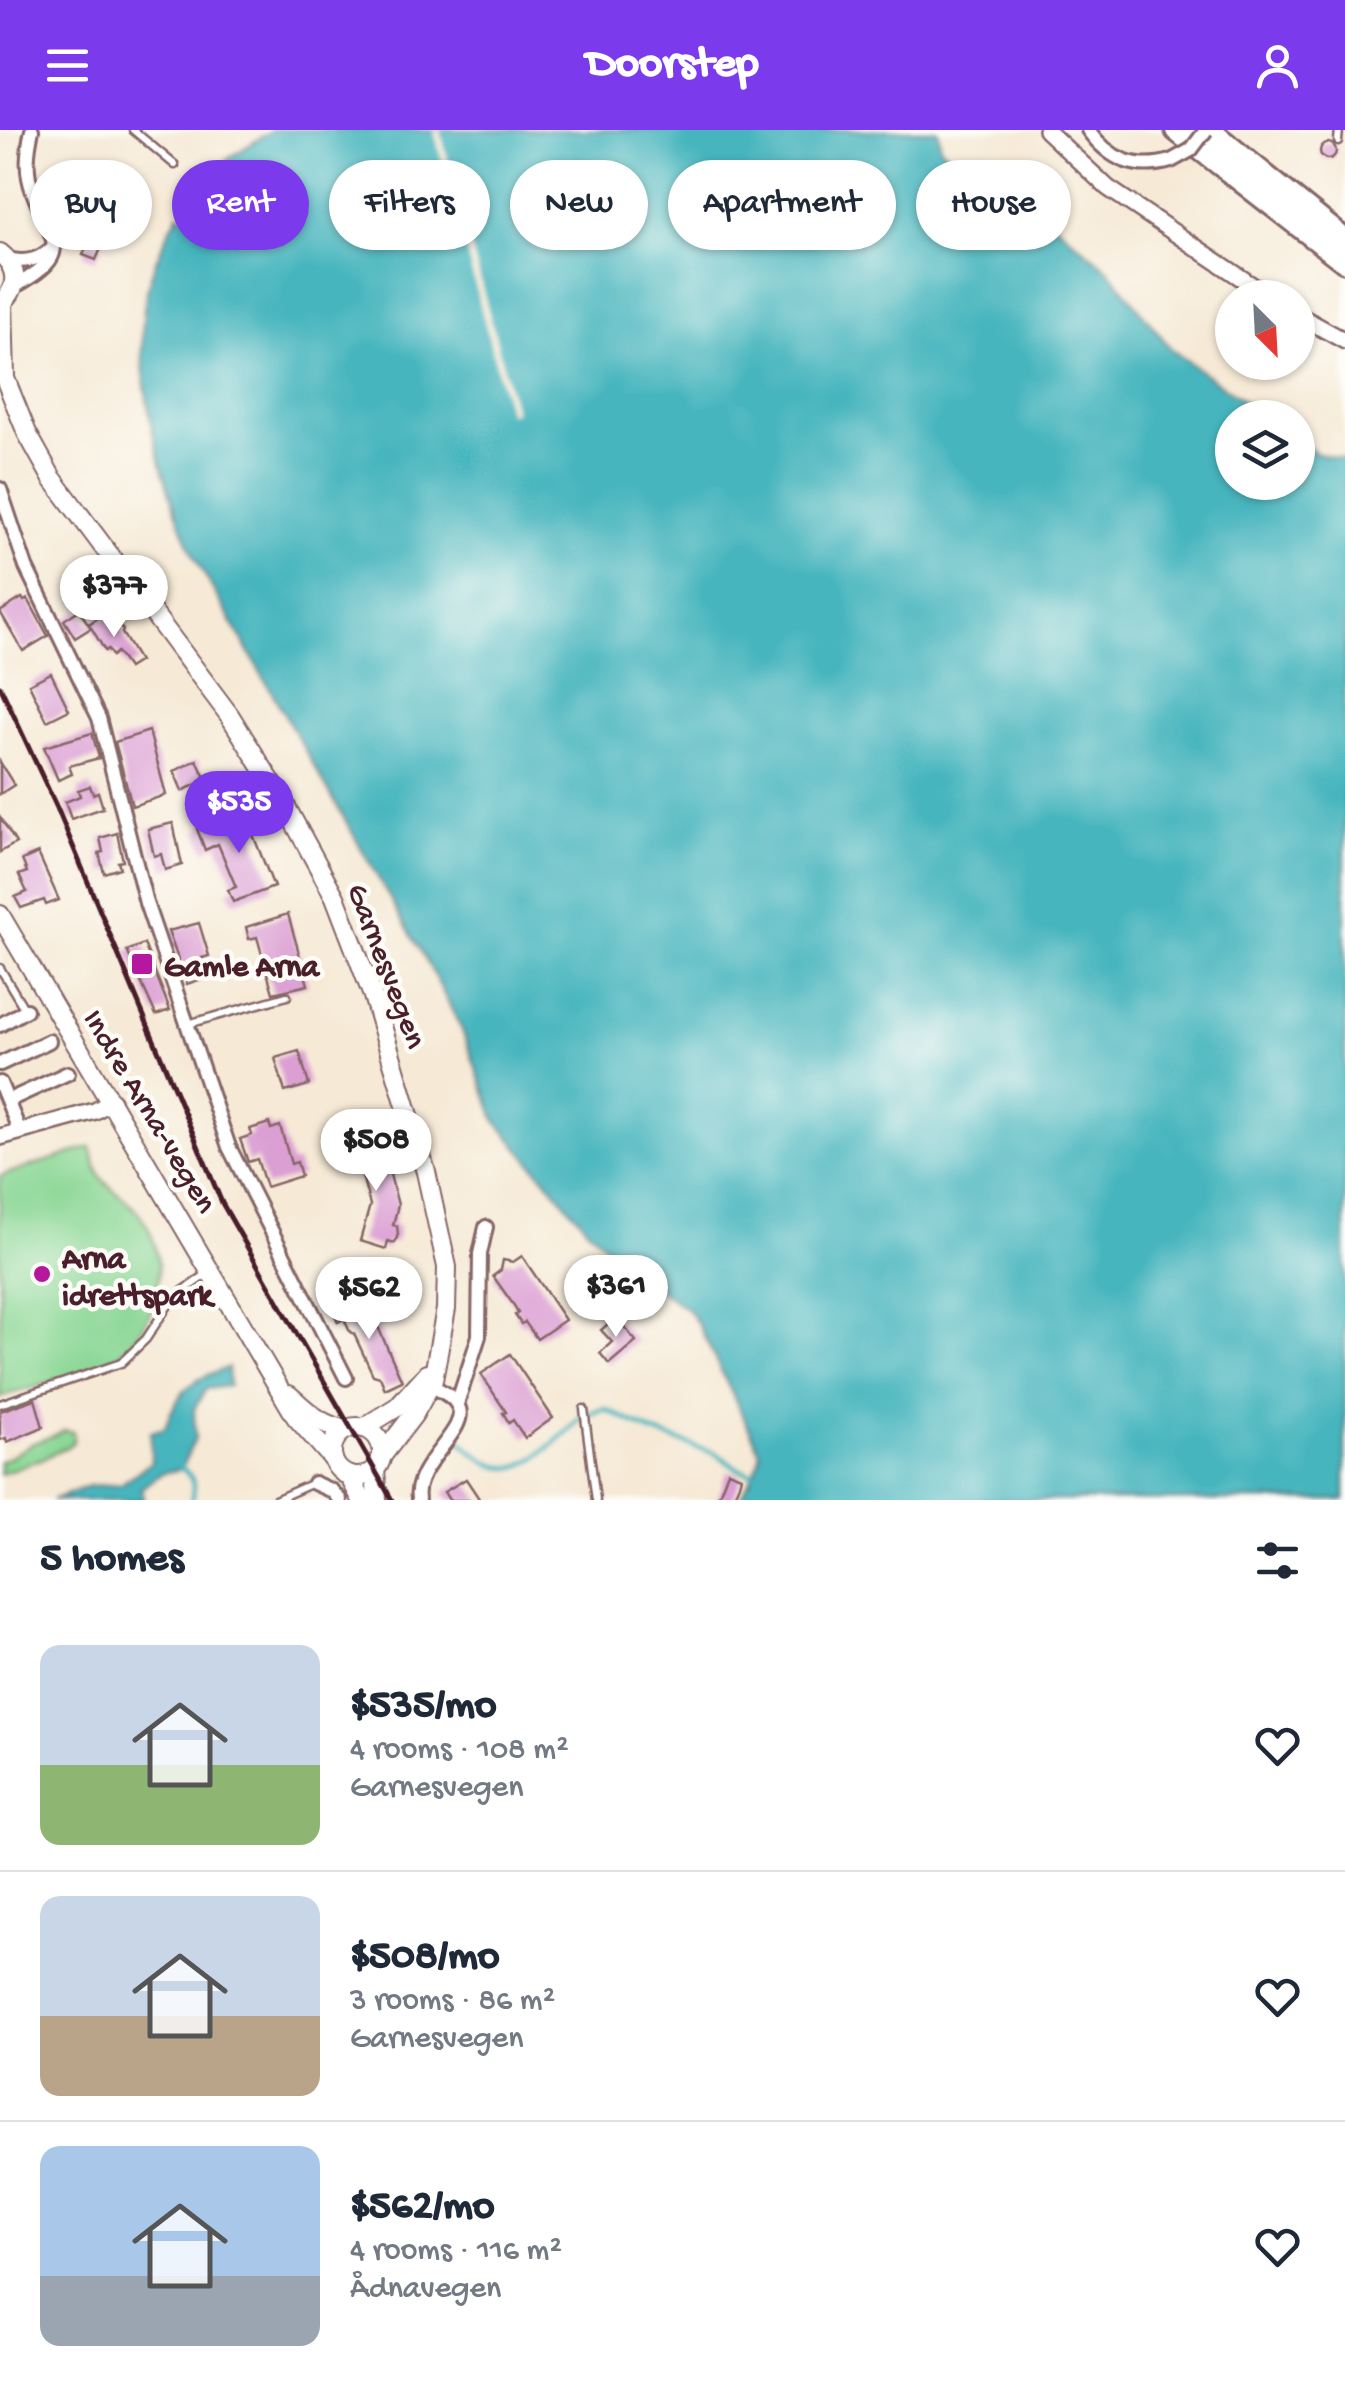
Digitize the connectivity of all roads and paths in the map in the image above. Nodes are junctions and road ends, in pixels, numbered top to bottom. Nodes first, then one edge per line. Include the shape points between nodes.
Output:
1 (32, 130) edge
2 (133, 130) edge
3 (1046, 130) edge
4 (1088, 130) edge
5 (1176, 130) edge
6 (1207, 130) edge
7 (1340, 130) edge
8 (1338, 141) dead end
9 (172, 162) edge
10 (30, 179) edge
11 (1345, 241) edge
12 (48, 250) edge
13 (53, 250) edge
14 (2, 254) edge
15 (1345, 261) edge
16 (1244, 280) edge
17 (6, 298) edge
18 (1315, 325) edge
19 (1345, 342) edge
20 (2, 372) edge
21 (0, 489) edge
22 (0, 915) edge
23 (0, 968) edge
24 (286, 996) dead end
25 (26, 1010) joint
26 (187, 1024) junction
27 (0, 1025) edge
28 (49, 1042) dead end
29 (0, 1064) edge
30 (68, 1073) dead end
31 (3, 1092) edge
32 (112, 1101) junction
33 (20, 1132) junction
34 (0, 1137) edge
35 (486, 1226) dead end
36 (212, 1271) junction
37 (346, 1378) dead end
38 (426, 1384) junction
39 (282, 1388) junction
40 (0, 1404) edge
41 (457, 1404) junction
42 (584, 1409) dead end
43 (356, 1429) junction
44 (333, 1459) junction
45 (378, 1462) junction
46 (349, 1476) junction
47 (314, 1483) joint
48 (275, 1500) edge
49 (340, 1500) edge
50 (362, 1500) edge
51 (377, 1500) edge
52 (418, 1500) edge
53 (596, 1500) edge

1 - 10 street
2 - 9 lane
3 - 16 street via 1108,188
4 - 6 street, bridge via 1112,156 1157,165 1191,150
5 - 15 highway
6 - 11 highway
7 - 8 lane
12 - 14 street via 18,262
13 - 17 street via 50,262
14 - 17 main road, Garnesvegen via 15,277
17 - 20 main road, Garnesvegen
18 - 19 street
20 - 38 main road, Garnesvegen via 52,478 230,716 334,897 373,996 442,1233 446,1309
21 - 26 street via 26,567 98,718 146,903
22 - 32 main road, Indre Arna-vegen
23 - 25 lane
24 - 26 lane
25 - 27 street
26 - 37 street via 229,1147
28 - 29 street
30 - 31 street
31 - 33 street
32 - 33 street
32 - 36 main road, Indre Arna-vegen
33 - 34 street
35 - 41 street via 479,1336
36 - 39 main road, Indre Arna-vegen
36 - 40 lane via 173,1298 122,1363
38 - 41 street
38 - 43 main road, Garnesvegen
38 - 45 main road, Garnesvegen
39 - 43 main road, Indre Arna-vegen via 316,1418 337,1429
39 - 44 main road, Indre Arna-vegen via 306,1430
41 - 52 street via 460,1417 422,1472
42 - 53 lane
43 - 44 main road via 334,1443
43 - 45 main road via 378,1439
44 - 46 main road
45 - 46 main road via 361,1477
45 - 51 main road
46 - 50 main road
47 - 48 lane
47 - 49 street

